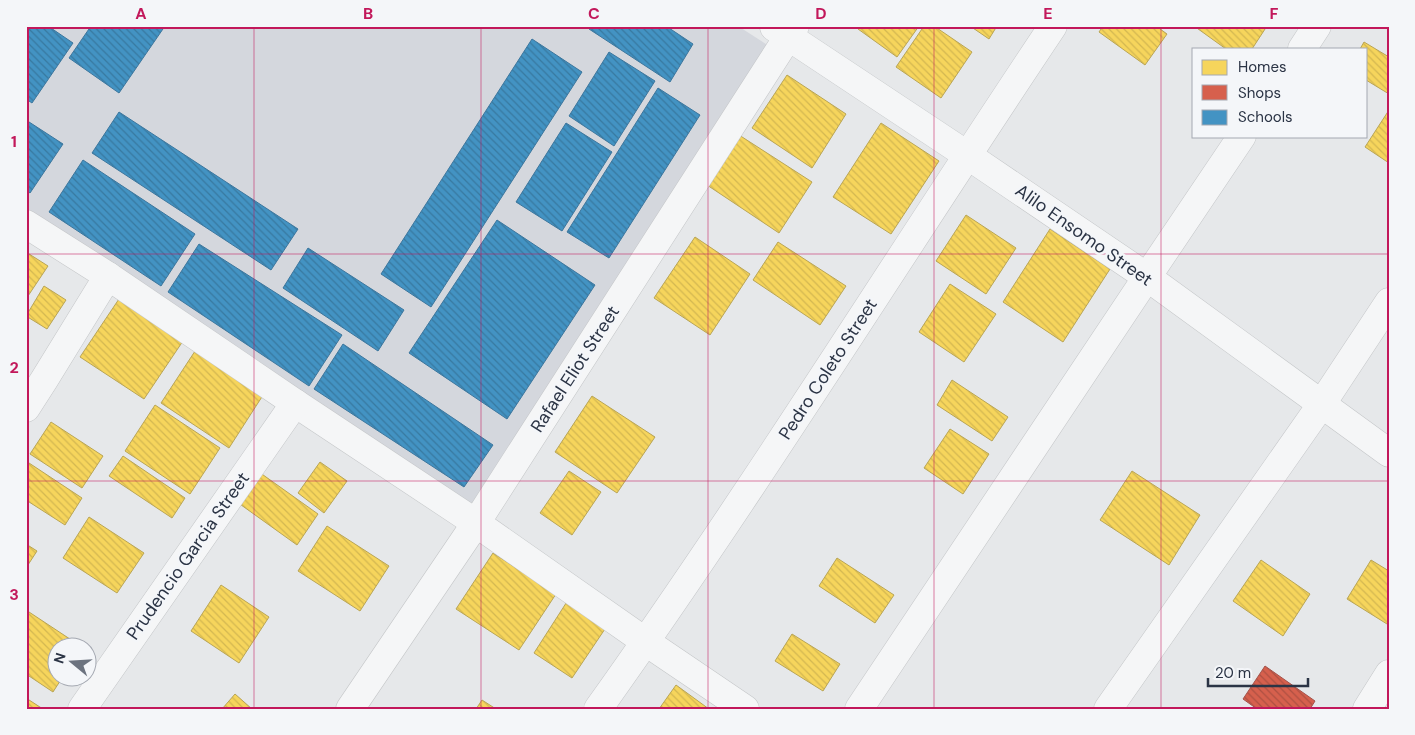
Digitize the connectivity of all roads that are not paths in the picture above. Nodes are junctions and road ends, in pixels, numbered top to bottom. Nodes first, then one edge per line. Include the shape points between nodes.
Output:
1 (1054, 26) edge
2 (1317, 26) edge
3 (785, 29) edge
4 (1303, 48) edge
5 (1241, 138) edge
6 (967, 154) junction
7 (26, 224) edge
8 (108, 276) junction
9 (1147, 277) junction
10 (1389, 302) edge
11 (294, 403) junction
12 (1321, 405) junction
13 (26, 408) edge
14 (1389, 453) edge
15 (476, 523) junction
16 (646, 642) junction
17 (1389, 674) edge
18 (82, 709) edge
19 (350, 709) edge
20 (598, 709) edge
21 (745, 709) edge
22 (859, 709) edge
23 (1108, 709) edge
24 (1367, 709) edge

1 - 6 street, Pedro Coleto Street
2 - 4 street
3 - 6 street, Alilo Ensomo Street
3 - 15 street, Rafael Eliot Street
5 - 9 street
6 - 9 street, Alilo Ensomo Street
6 - 16 street, Pedro Coleto Street
7 - 8 street
8 - 11 street
8 - 13 street
9 - 12 street, Alilo Ensomo Street
9 - 22 street
10 - 12 street
11 - 15 street
11 - 18 street, Prudencio Garcia Street
12 - 14 street, Alilo Ensomo Street
12 - 23 street
15 - 16 street
15 - 19 street, Rafael Eliot Street
16 - 20 street, Pedro Coleto Street
16 - 21 street
17 - 24 street

